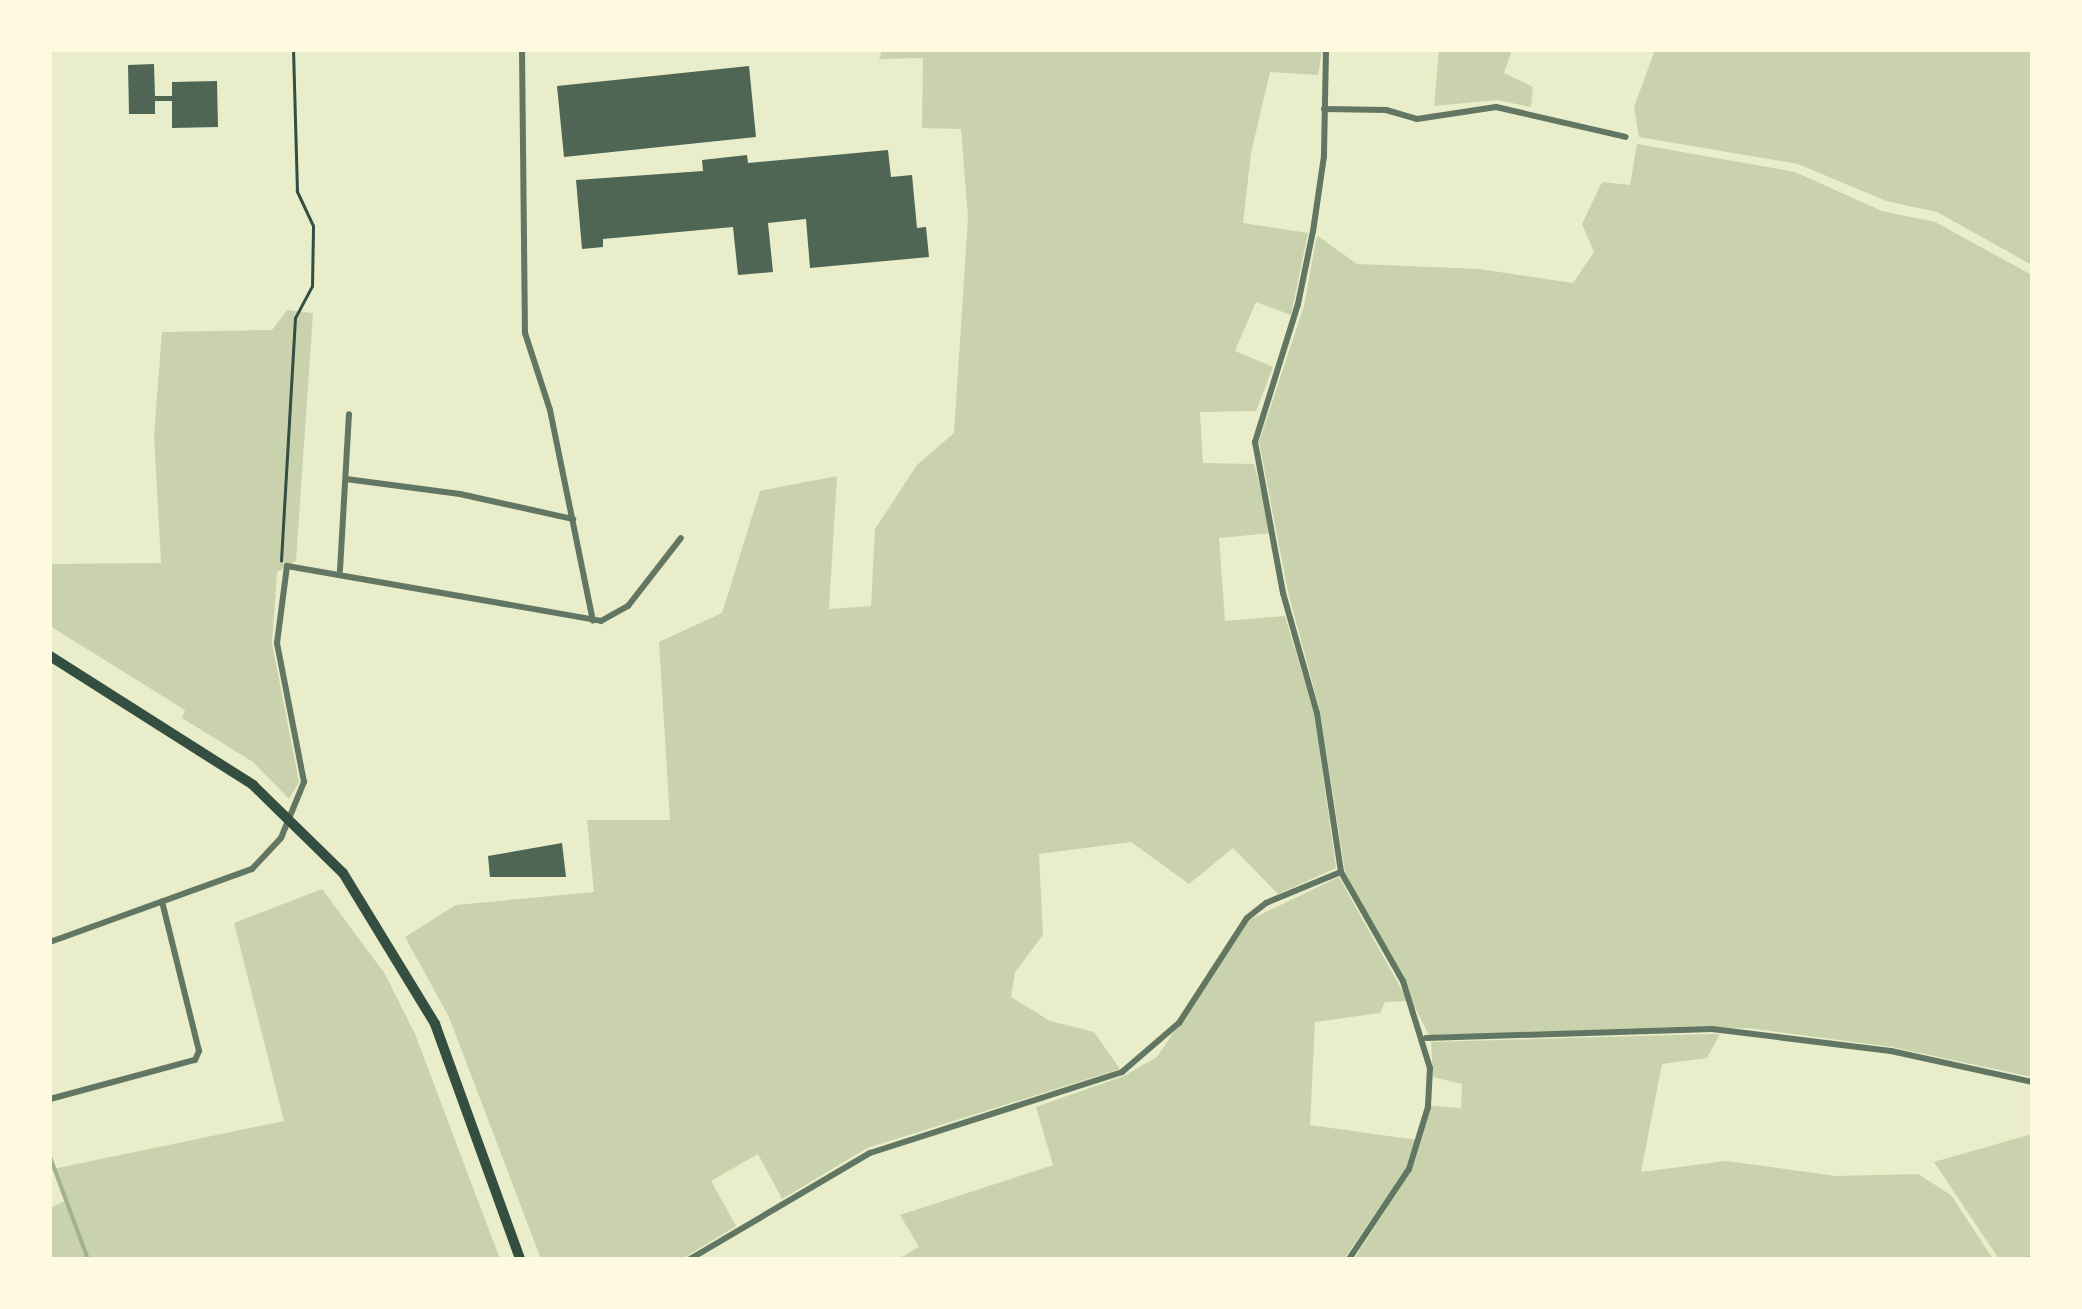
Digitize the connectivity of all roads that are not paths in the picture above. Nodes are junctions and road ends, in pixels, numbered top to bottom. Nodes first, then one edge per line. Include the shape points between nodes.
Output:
1 (522, 50) edge
2 (1326, 50) edge
3 (1324, 109) junction
4 (1626, 136) dead end
5 (349, 414) dead end
6 (346, 478) junction
7 (573, 520) junction
8 (681, 538) dead end
9 (340, 570) junction
10 (593, 621) junction
11 (50, 656) edge
12 (288, 815) junction
13 (1341, 872) junction
14 (162, 901) junction
15 (50, 942) edge
16 (1426, 1038) junction
17 (2032, 1082) edge
18 (50, 1099) edge
19 (520, 1259) edge
20 (690, 1259) edge
21 (1348, 1259) edge

1 - 7 street via 525,333 550,410
2 - 3 street
3 - 4 street via 1386,110 1416,119 1496,107
3 - 13 street via 1324,156 1298,304 1255,442 1282,593 1318,713
5 - 6 street
6 - 7 street via 460,494
6 - 9 street
7 - 10 street
8 - 10 street via 628,606
9 - 10 street
9 - 12 street via 294,564 282,572 277,643 304,782
11 - 12 main road
12 - 14 street via 252,869
12 - 19 main road via 346,876 435,1024
13 - 16 street via 1403,982
13 - 20 street via 1266,903 1248,918 1155,1050 1122,1072 870,1153
14 - 15 street
14 - 18 street via 199,1051 195,1060
16 - 17 street via 1747,1032 1891,1051
16 - 21 street via 1430,1068 1420,1140 1409,1169

